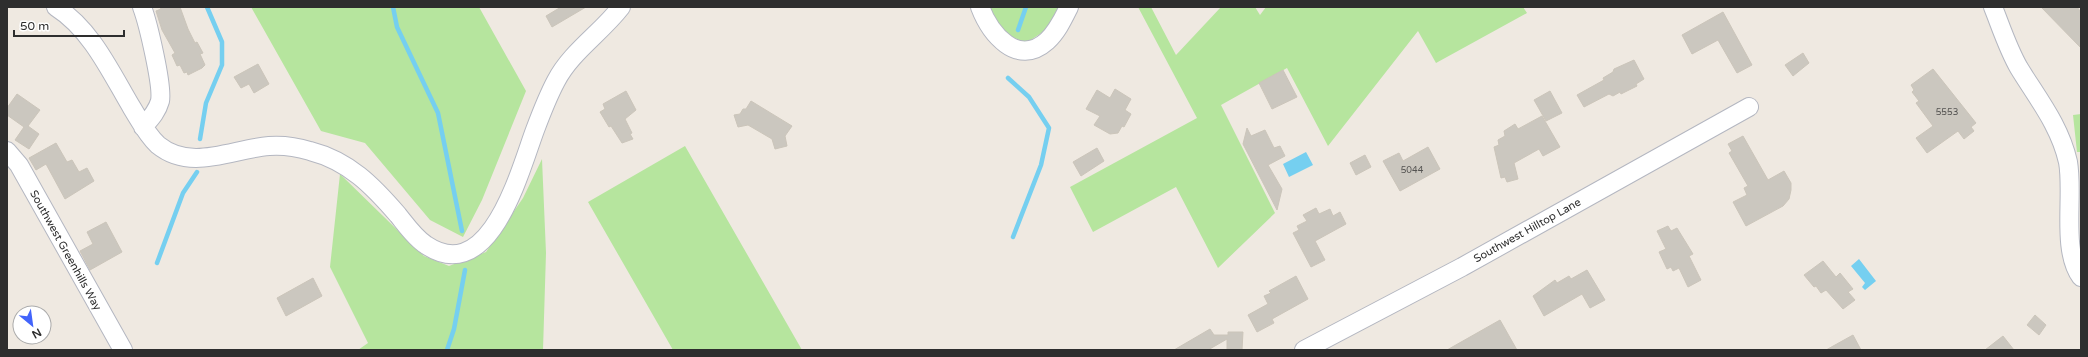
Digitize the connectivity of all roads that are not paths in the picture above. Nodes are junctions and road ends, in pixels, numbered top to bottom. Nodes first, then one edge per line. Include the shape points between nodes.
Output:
1 (56, 7) edge
2 (142, 7) edge
3 (621, 7) edge
4 (980, 7) edge
5 (1069, 7) edge
6 (1993, 7) edge
7 (1748, 106) dead end
8 (143, 127) junction
9 (7, 151) edge
10 (2081, 278) edge
11 (123, 350) edge
12 (1304, 350) edge

1 - 8 street via 84,31
2 - 8 street via 160,99 153,116
3 - 8 street via 567,64 556,80 506,207 484,239 464,252 442,252 428,247 414,235 367,181 338,161 312,151 284,146 269,146 195,159 184,158 160,146
4 - 5 street via 991,30 1000,41 1014,48 1033,50 1049,40
6 - 10 street via 2013,57 2047,111 2061,140 2070,173 2073,261
7 - 12 street, Southwest Hilltop Lane via 1462,267
9 - 11 street, Southwest Greenhills Way via 19,165

